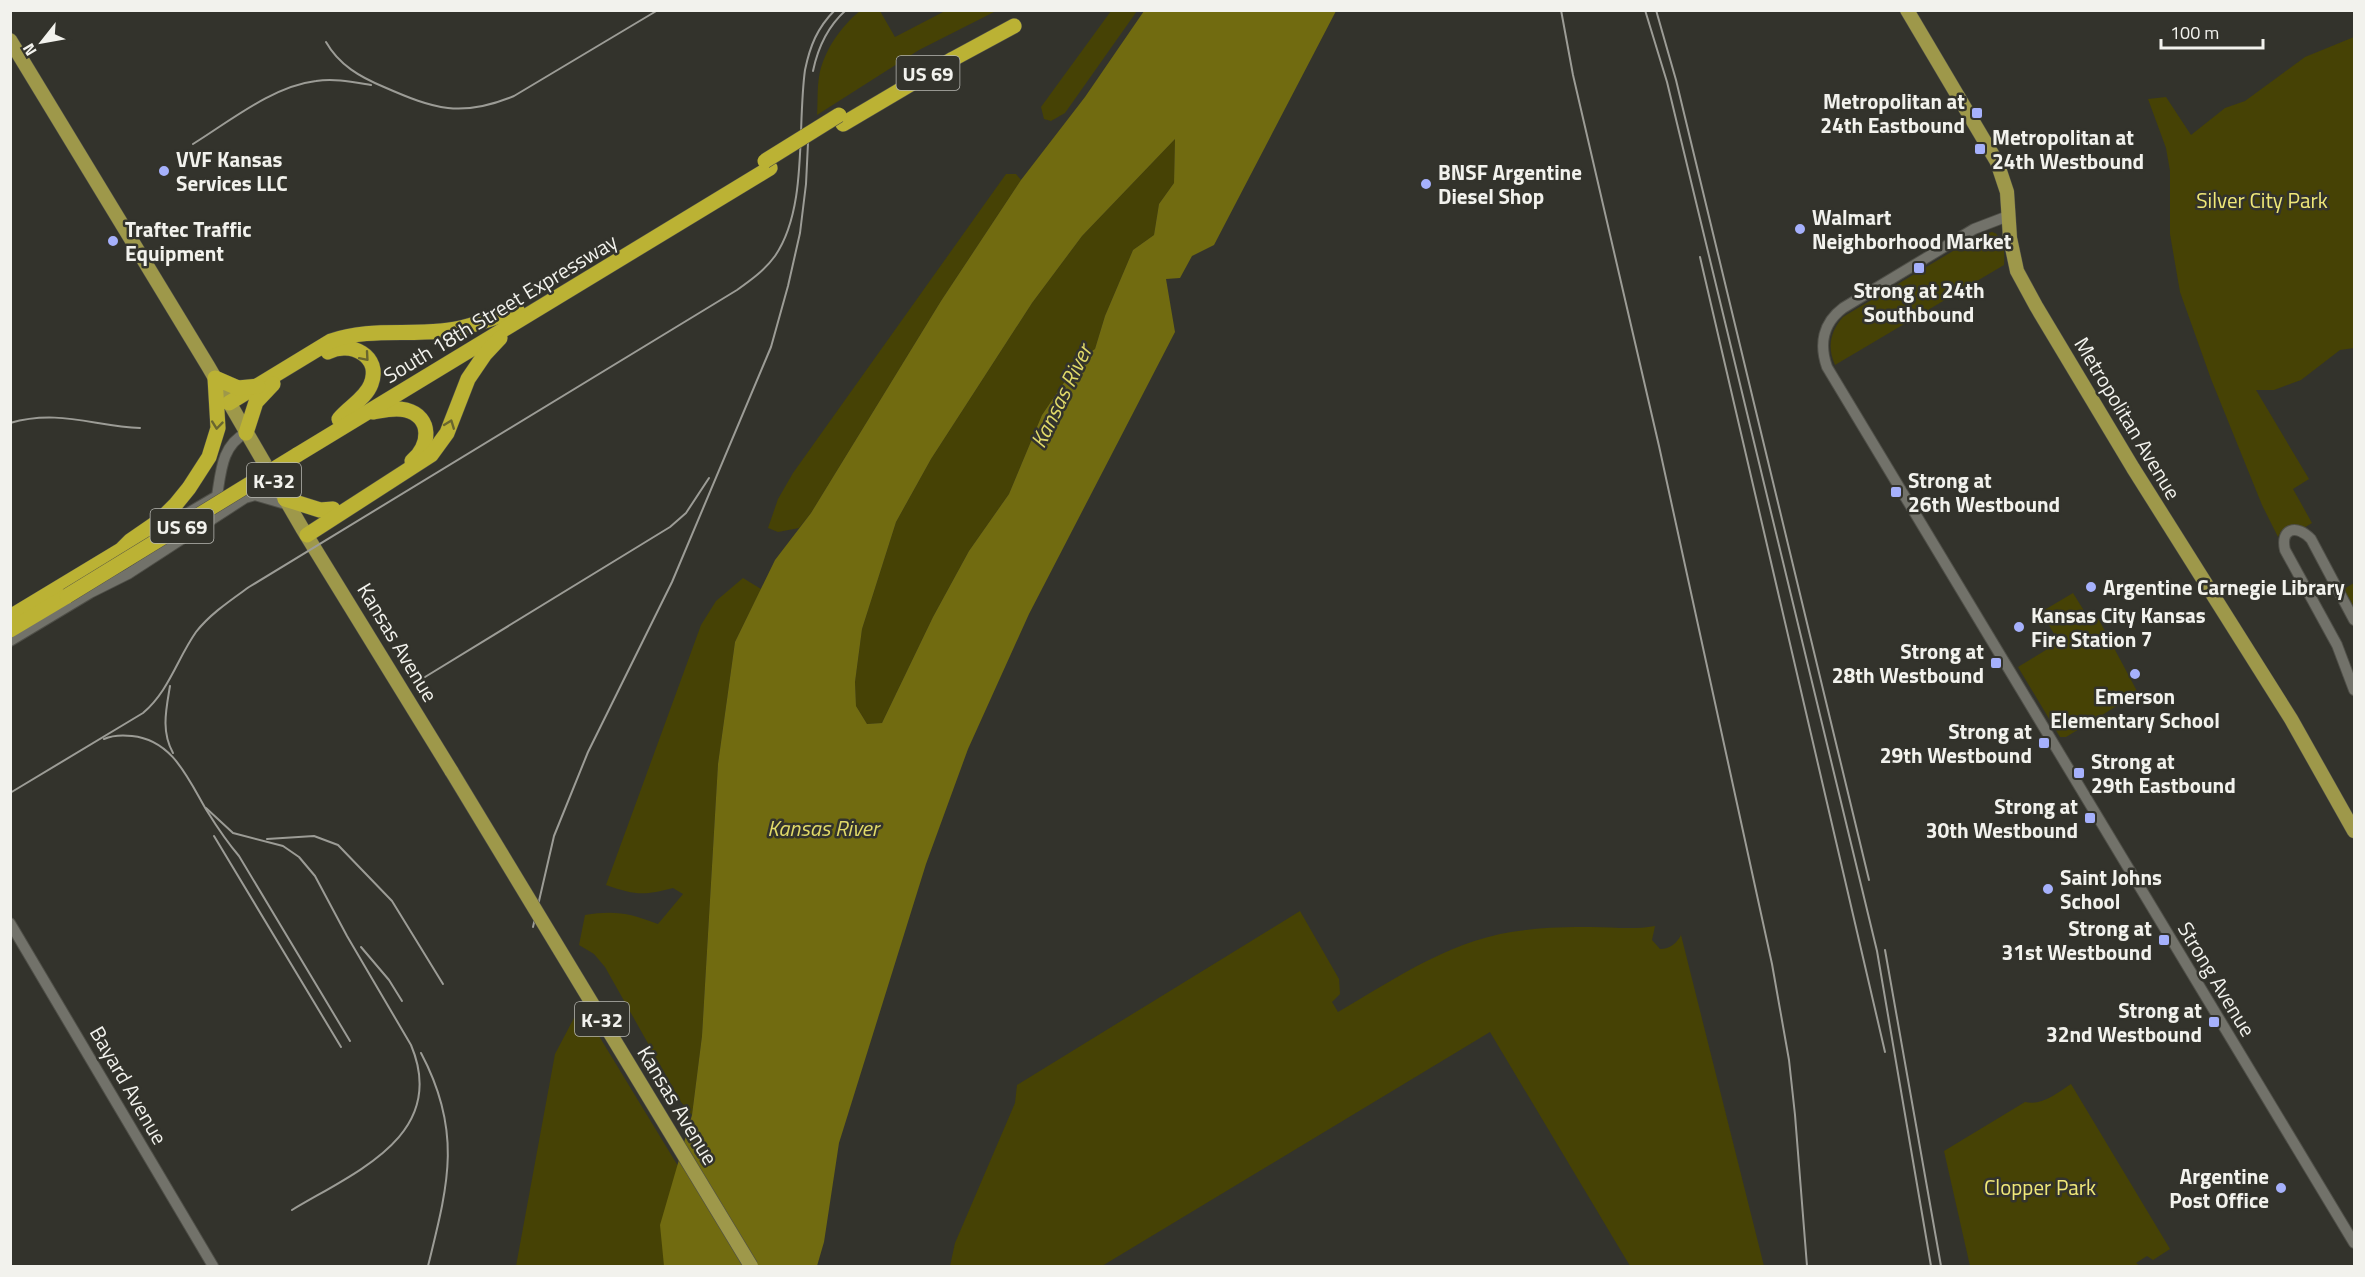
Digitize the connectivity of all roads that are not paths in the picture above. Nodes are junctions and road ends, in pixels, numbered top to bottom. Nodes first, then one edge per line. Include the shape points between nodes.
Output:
1 (1907, 10) edge
2 (1012, 22) dead end
3 (10, 40) edge
4 (2008, 216) junction
5 (550, 296) junction
6 (517, 310) junction
7 (512, 325) junction
8 (215, 378) junction
9 (258, 386) junction
10 (229, 403) junction
11 (368, 412) junction
12 (339, 419) junction
13 (246, 433) junction
14 (295, 451) junction
15 (287, 502) junction
16 (333, 509) junction
17 (305, 531) junction
18 (122, 550) junction
19 (10, 618) edge
20 (2355, 620) edge
21 (10, 630) edge
22 (10, 641) edge
23 (2355, 690) edge
24 (2355, 831) edge
25 (10, 923) edge
26 (2355, 1242) edge
27 (213, 1266) edge
28 (751, 1266) edge

1 - 4 main road, Metropolitan Avenue via 1996,162 2007,192
2 - 5 highway, South 18th Street Expressway / US 69, bridge via 841,119
3 - 8 main road, Kansas Avenue
4 - 24 main road, Metropolitan Avenue via 2017,271 2036,306 2291,719
4 - 26 street, Strong Avenue via 1974,229 1835,314 1825,329 1823,356
5 - 6 highway, South 18th Street Expressway / US 69
5 - 7 highway, South 18th Street Expressway / US 69
6 - 9 highway via 449,330 345,336
6 - 12 highway, South 18th Street Expressway / US 69
7 - 11 highway, South 18th Street Expressway / US 69
17 -> 7 highway via 431,455 447,433 477,364
8 - 9 highway via 238,388
8 - 10 main road, Kansas Avenue
8 -> 18 highway via 218,428 209,457 189,488 159,521
9 - 10 highway
10 - 13 main road, Kansas Avenue / K-32
11 - 14 highway, South 18th Street Expressway / US 69
11 - 16 highway via 409,411 422,421 425,446 412,461
13 -> 12 highway via 256,402 271,385 331,350 350,347 366,355 373,377 365,394
12 - 14 highway, South 18th Street Expressway / US 69
13 - 15 main road, Kansas Avenue / K-32
13 - 19 street via 231,442 217,496
14 - 18 highway, South 18th Street Expressway / US 69
14 - 21 highway, South 18th Street Expressway / US 69, bridge
15 - 16 highway
15 - 17 main road, Kansas Avenue / K-32
15 - 22 street via 255,495 245,498 128,574
16 - 17 highway
17 - 28 main road, Kansas Avenue / K-32, bridge
18 - 19 highway, South 18th Street Expressway / US 69
20 - 23 street via 2311,539 2299,530 2285,534 2285,550 2337,645
25 - 27 street, Bayard Avenue

